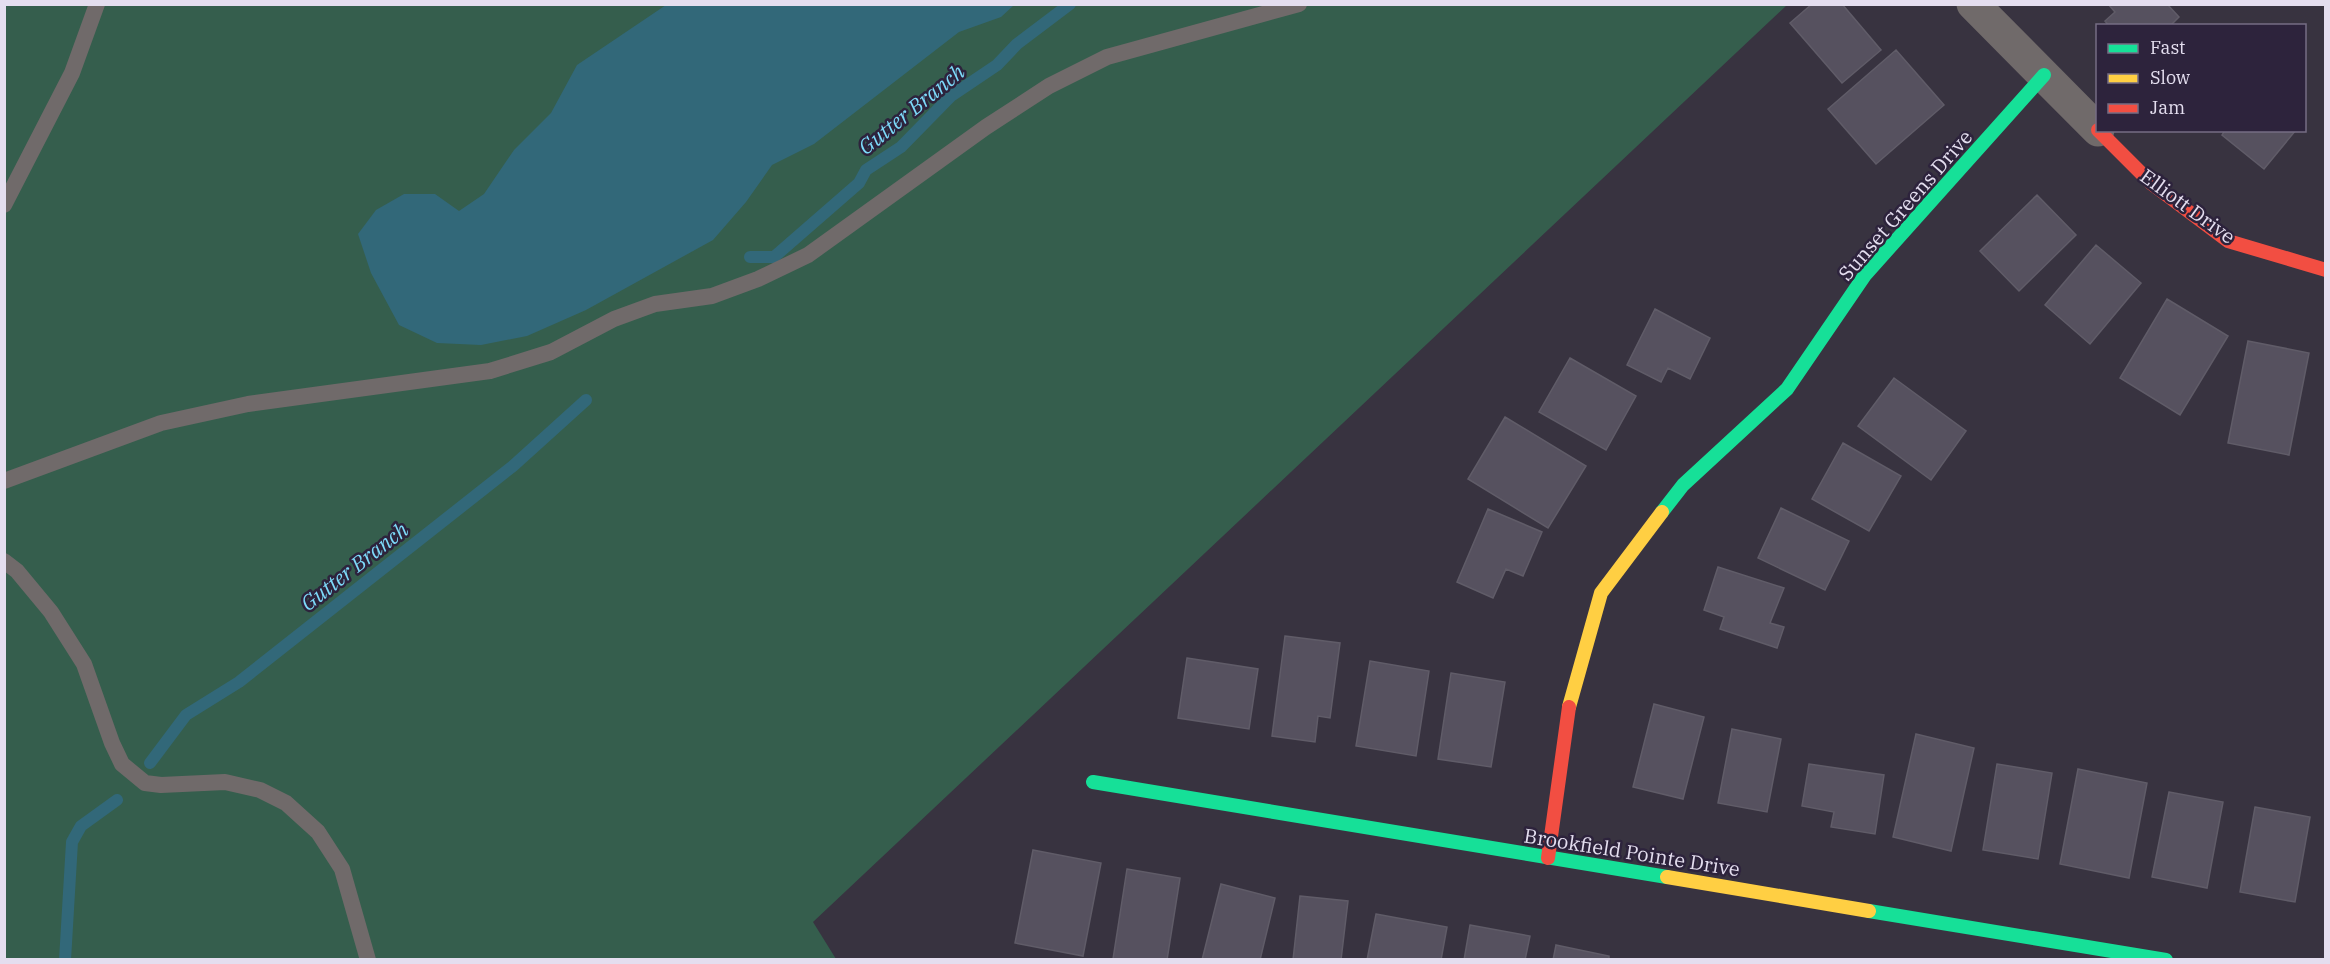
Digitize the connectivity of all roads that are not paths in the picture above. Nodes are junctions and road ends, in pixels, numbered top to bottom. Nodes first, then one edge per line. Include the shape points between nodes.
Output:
1 (97, 4) edge
2 (1299, 4) edge
3 (1973, 4) edge
4 (2044, 75) junction
5 (2096, 128) edge
6 (2100, 132) edge
7 (4, 205) edge
8 (2325, 270) edge
9 (4, 481) edge
10 (4, 561) edge
11 (1093, 782) dead end
12 (1548, 858) junction
13 (368, 960) edge
14 (2166, 960) edge

1 - 7 lane via 72,74
2 - 9 lane via 1107,57 1049,86 986,127 808,255 712,296 655,304 614,319 551,352 490,371 248,404 161,423
3 - 4 street, Elliott Drive
4 - 5 street, Elliott Drive
4 - 12 street, Sunset Greens Drive via 1865,275 1787,389 1683,486 1601,593 1566,717
6 - 8 street, Elliott Drive via 2151,184 2228,241
10 - 13 lane via 51,612 84,664 122,764 145,783 225,782 260,790 286,803 318,832 342,869
11 - 12 street, Brookfield Pointe Drive
12 - 14 street, Brookfield Pointe Drive

